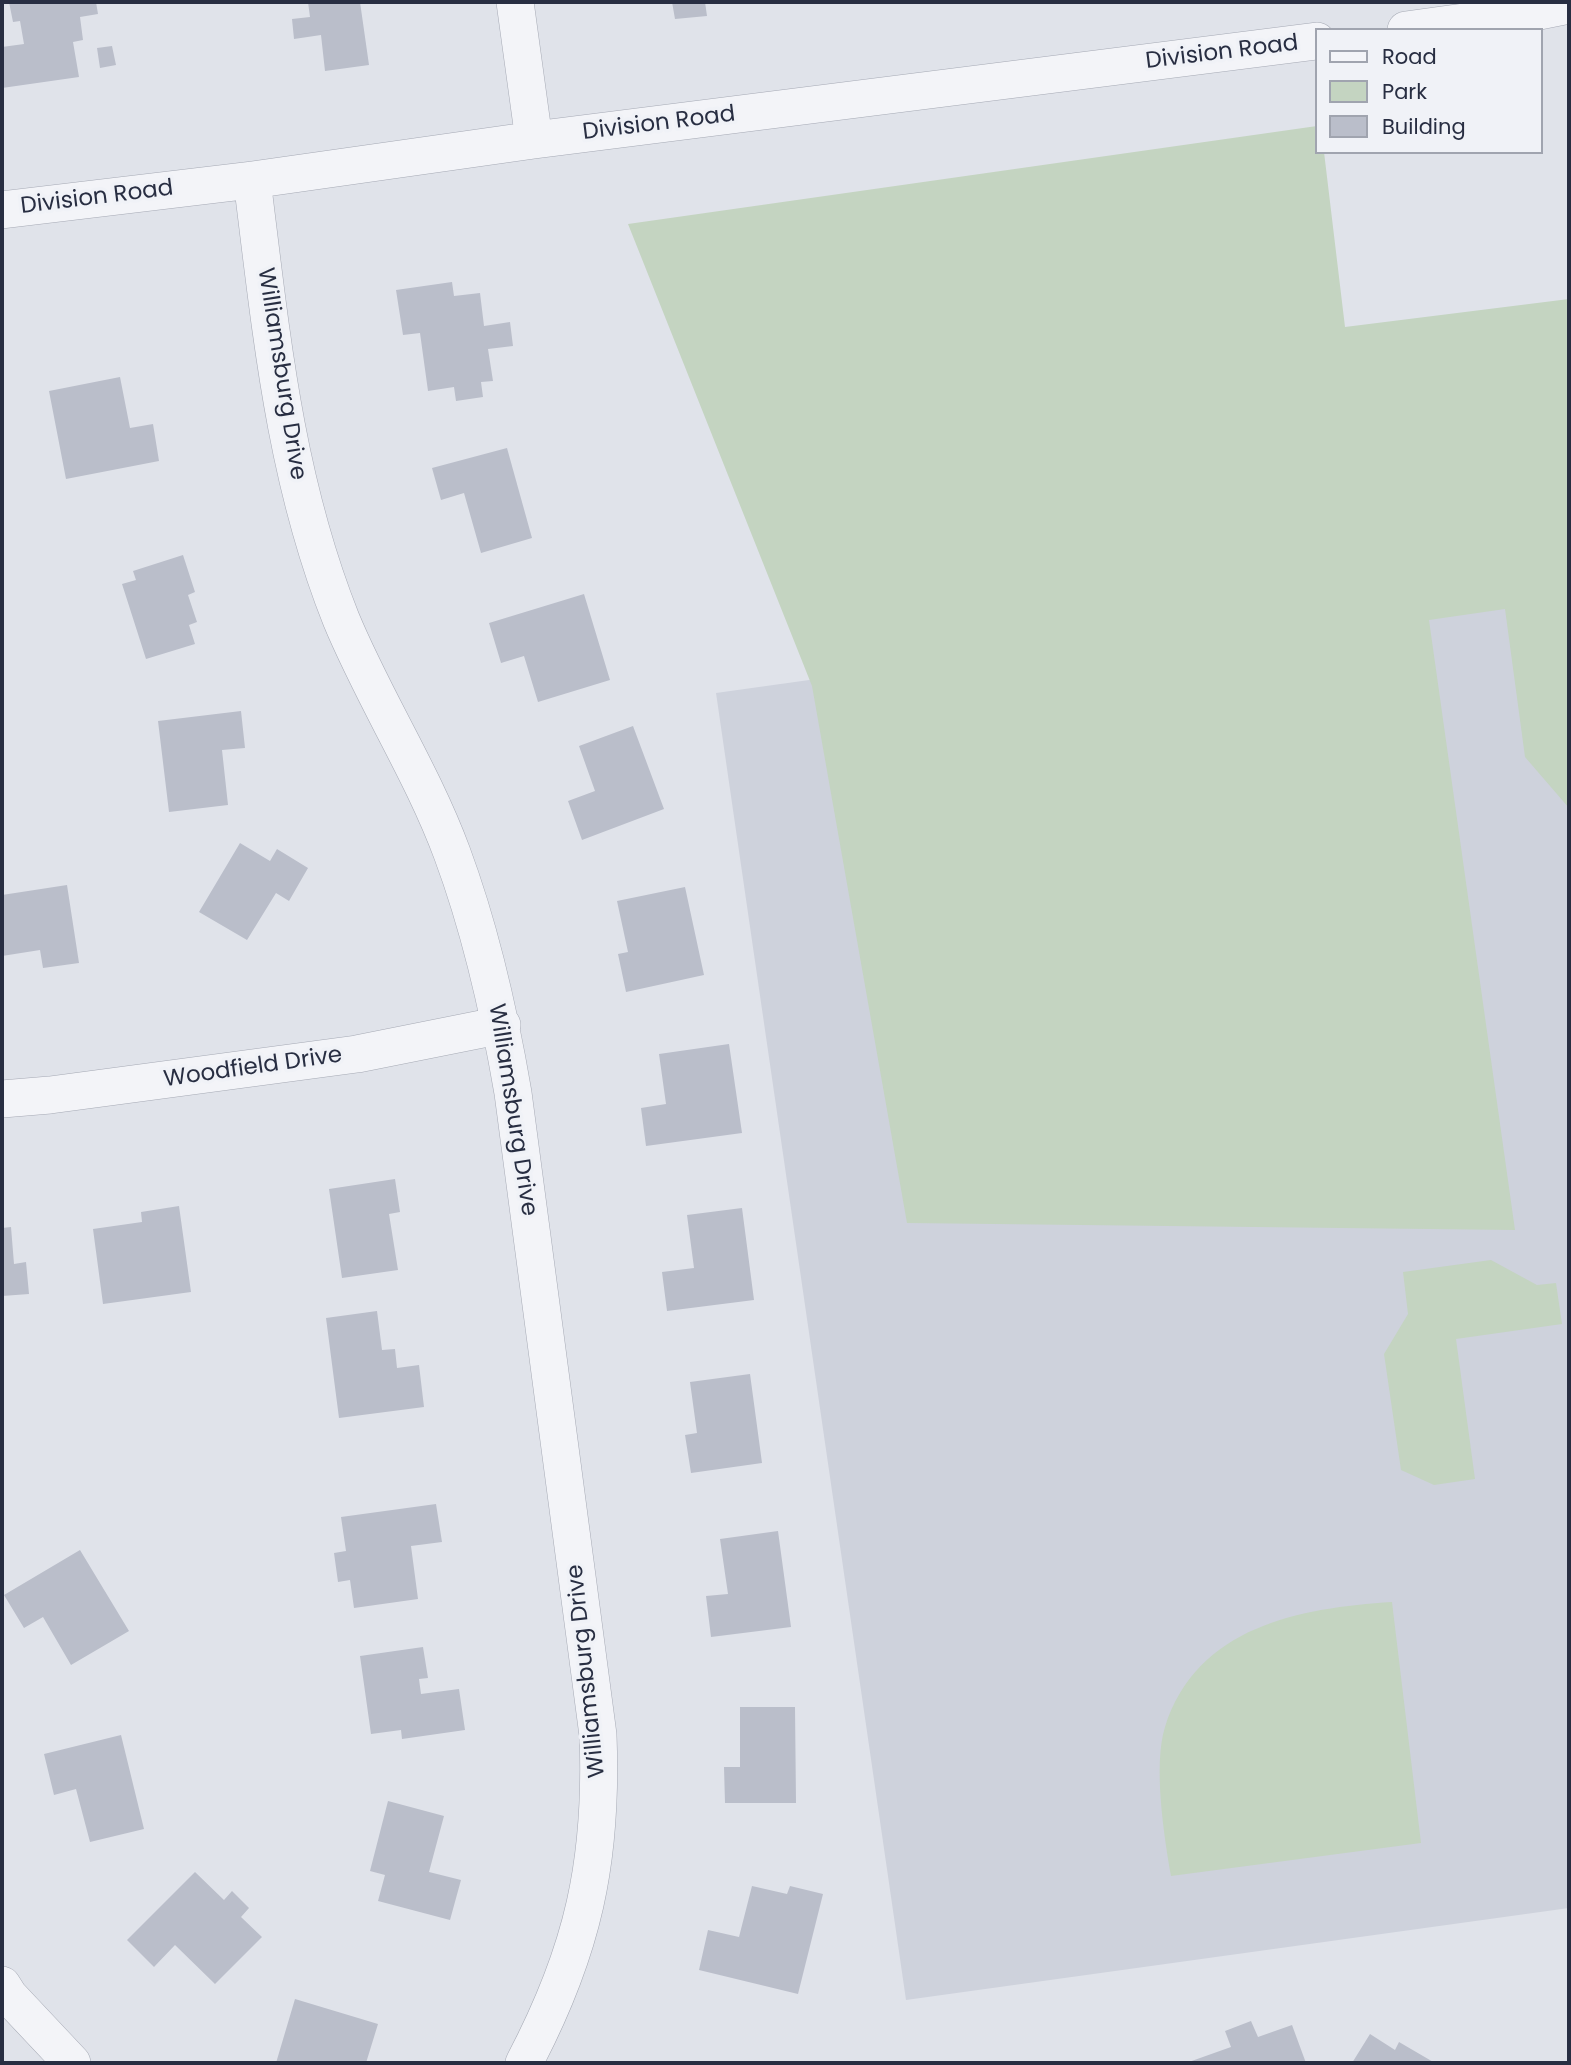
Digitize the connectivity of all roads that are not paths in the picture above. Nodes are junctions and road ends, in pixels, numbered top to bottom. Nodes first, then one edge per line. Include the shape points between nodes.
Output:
1 (515, 2) edge
2 (1392, 2) edge
3 (1569, 5) edge
4 (1396, 28) edge
5 (1421, 28) edge
6 (1316, 41) edge
7 (534, 140) junction
8 (252, 180) junction
9 (2, 210) edge
10 (502, 1025) junction
11 (2, 1099) edge
12 (2, 1985) edge
13 (72, 2063) edge
14 (524, 2063) edge

1 - 7 street
2 - 4 street
3 - 5 street
6 - 7 street, Division Road
7 - 8 street, Division Road
8 - 9 street, Division Road
8 - 10 street, Williamsburg Drive via 279,393 313,537 341,619 452,852 486,956
10 - 11 street, Woodfield Drive via 357,1054
10 - 14 street, Williamsburg Drive via 593,1694 600,1784 597,1833 580,1931 565,1978
12 - 13 street

